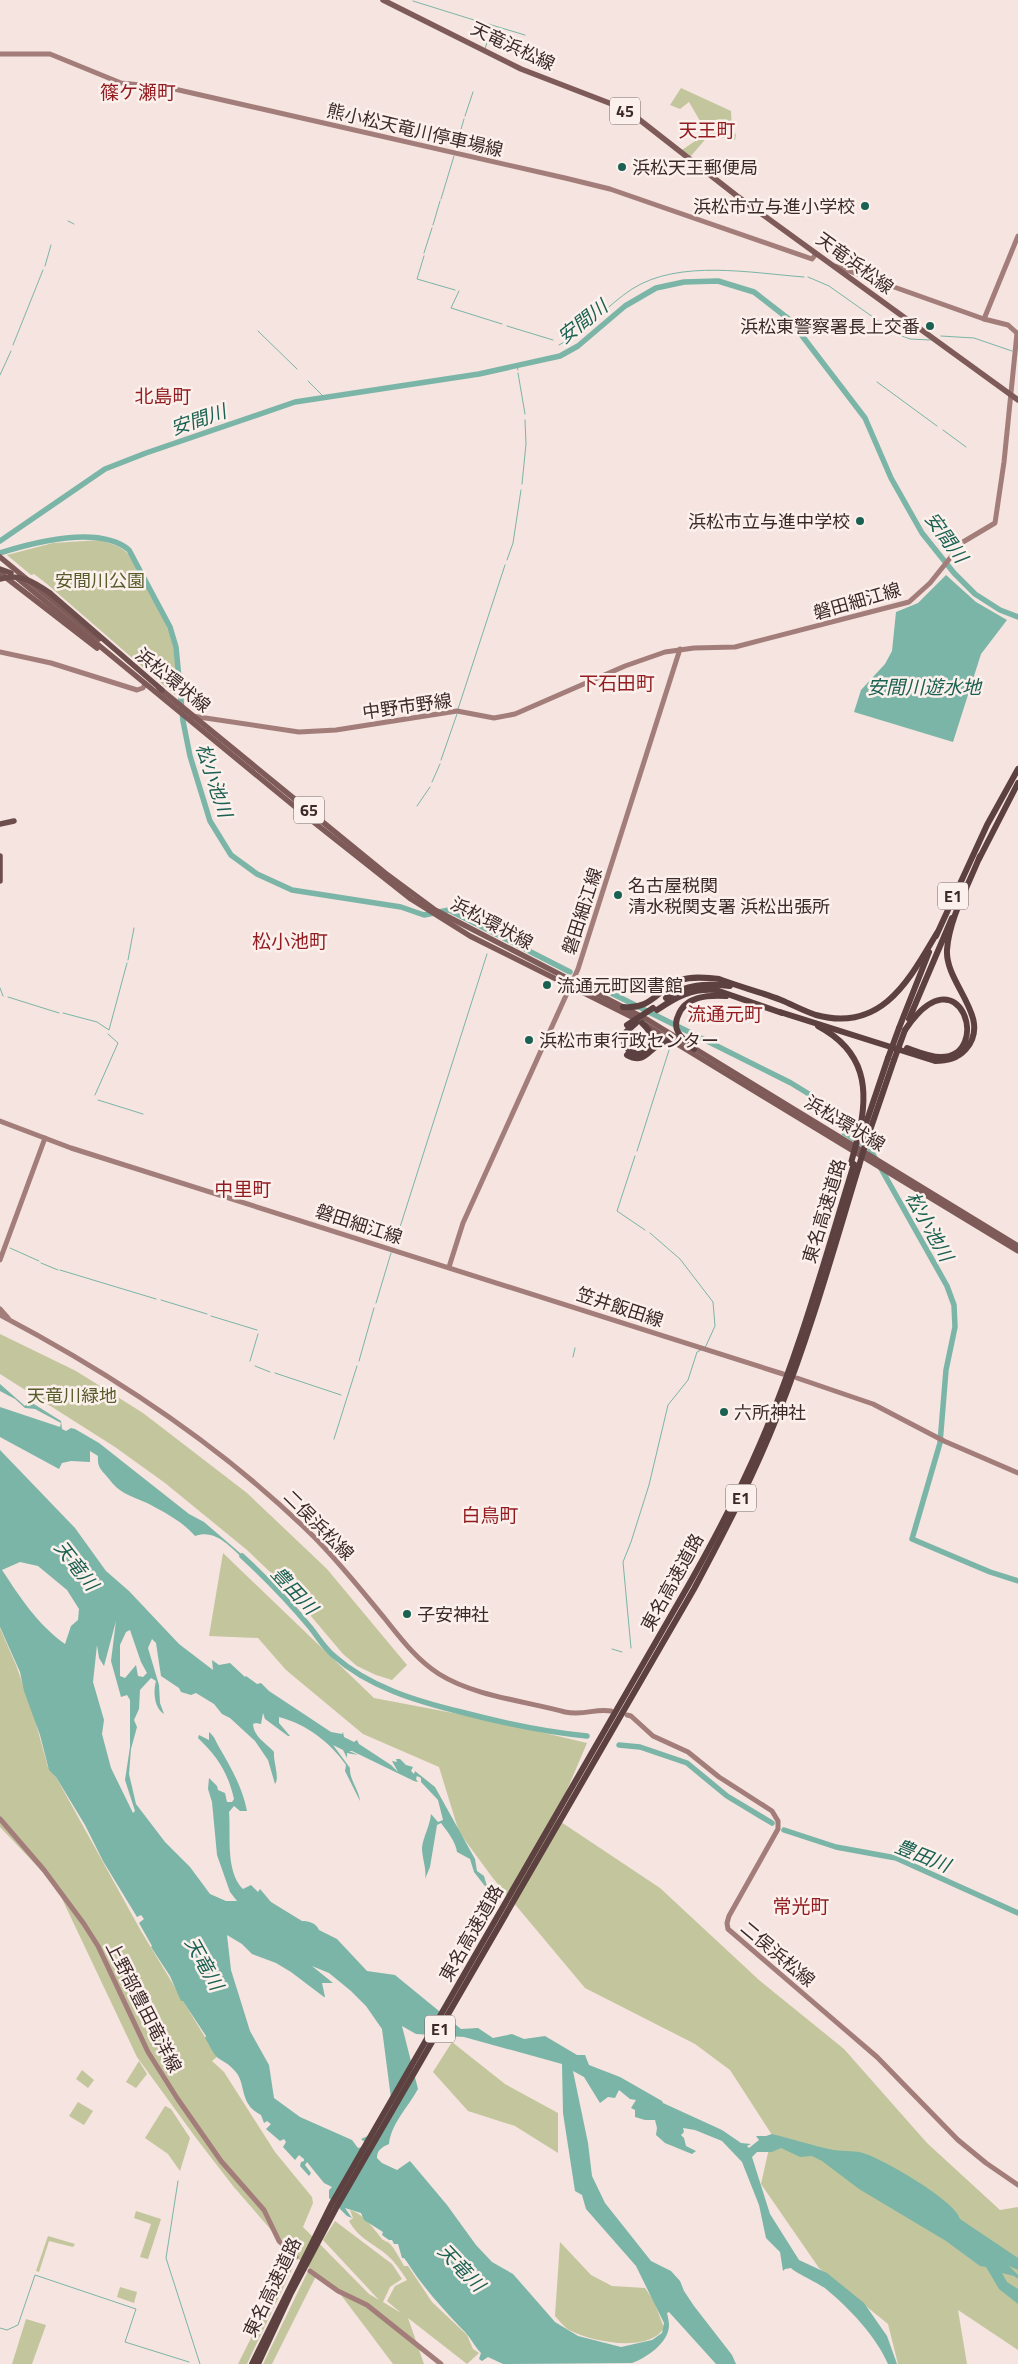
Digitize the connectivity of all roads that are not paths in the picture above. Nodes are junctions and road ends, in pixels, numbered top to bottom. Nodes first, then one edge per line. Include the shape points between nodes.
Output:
1 (383, 0) edge
2 (0, 54) edge
3 (1018, 236) edge
4 (816, 254) junction
5 (831, 264) junction
6 (984, 319) junction
7 (1018, 333) edge
8 (1010, 395) junction
9 (1018, 400) edge
10 (0, 560) edge
11 (0, 571) edge
12 (11, 573) junction
13 (0, 579) edge
14 (680, 649) junction
15 (0, 652) edge
16 (118, 661) junction
17 (145, 684) junction
18 (162, 690) junction
19 (183, 711) junction
20 (189, 716) junction
21 (1018, 769) edge
22 (1018, 783) edge
23 (0, 818) edge
24 (0, 824) edge
25 (0, 856) edge
26 (980, 856) junction
27 (0, 881) edge
28 (433, 912) junction
29 (937, 933) junction
30 (572, 984) junction
31 (739, 987) junction
32 (732, 996) junction
33 (782, 1001) junction
34 (622, 1007) junction
35 (655, 1009) junction
36 (780, 1012) junction
37 (642, 1023) junction
38 (626, 1029) junction
39 (902, 1029) junction
40 (672, 1041) junction
41 (694, 1049) junction
42 (0, 1122) edge
43 (45, 1138) junction
44 (862, 1140) junction
45 (877, 1163) junction
46 (855, 1164) junction
47 (1018, 1246) edge
48 (1018, 1251) edge
49 (0, 1260) edge
50 (449, 1267) junction
51 (0, 1309) edge
52 (0, 1315) edge
53 (10, 1320) junction
54 (783, 1374) dead end
55 (797, 1378) dead end
56 (1018, 1473) edge
57 (611, 1711) dead end
58 (627, 1715) dead end
59 (567, 1803) junction
60 (0, 1819) edge
61 (1018, 2185) edge
62 (310, 2250) junction
63 (296, 2257) dead end
64 (310, 2270) dead end
65 (252, 2364) edge
66 (258, 2364) edge
67 (441, 2364) edge

1 - 4 main road, 天竜浜松線 / 45 via 521,69 628,112
2 - 4 main road, 熊小松天竜川停車場線 via 50,54 121,83 170,88 610,189 812,259
3 - 6 main road
4 - 5 main road, 天竜浜松線 / 45
5 - 6 main road
5 - 8 main road, 天竜浜松線 / 45
6 - 7 main road via 1008,325
7 - 8 main road, 磐田細江線
8 - 9 main road, 天竜浜松線 / 45
8 - 14 main road, 磐田細江線 via 995,523 963,542 916,597 892,608 736,647
10 - 12 main road, 浜松環状線 / 65
10 - 18 main road, 浜松環状線 / 65
11 - 12 highway
11 - 16 main road, 65 via 88,642
12 - 16 main road, 浜松環状線 / 65
13 - 18 highway, bridge via 19,577 38,585
14 - 20 main road, 中野市野線 via 625,666 500,718 457,711 336,730 299,732
14 - 30 main road, 磐田細江線
15 - 17 main road via 51,663 140,690
16 - 17 main road, 浜松環状線 / 65
17 - 19 main road, 浜松環状線 / 65
18 - 19 main road, 浜松環状線 / 65
19 - 20 main road, 浜松環状線 / 65
20 - 28 main road, 浜松環状線 / 65 via 316,824
21 - 29 highway, 東名高速道路 / E1 via 987,825
22 - 26 highway, 東名高速道路 / E1
23 - 24 highway via 14,821
25 - 27 highway
26 - 36 highway via 953,924 947,952 950,971 974,1018 973,1037 964,1052 952,1060 935,1061
26 - 39 highway, 東名高速道路 / E1
28 - 30 main road, 浜松環状線 / 65
28 - 30 main road, 浜松環状線 / 65 via 470,936
29 - 33 highway via 904,985 871,1013 828,1017
29 - 39 highway, 東名高速道路 / E1
30 - 34 main road, 浜松環状線 / 65
30 - 37 main road, 浜松環状線 / 65
30 - 50 main road, 磐田細江線 via 495,1148 463,1223
31 - 33 highway
31 - 34 highway via 719,979 691,978 680,980 645,1005
31 - 35 highway via 692,986 673,994
32 - 35 highway via 716,990 697,990
32 - 36 highway
32 - 41 highway via 694,998 682,1009 676,1021 679,1034
33 - 39 highway via 820,1019 942,1057 952,1054 965,1042 968,1020 957,1005 939,1000 923,1006
34 - 41 main road, 浜松環状線 / 65
35 - 38 highway, bridge
36 - 44 highway via 830,1032 850,1050 863,1084
37 - 38 highway via 652,1033 652,1044 644,1052 634,1053 625,1048
37 - 40 main road, 浜松環状線 / 65
38 - 40 highway via 620,1035 620,1044 632,1058 643,1057 658,1044
39 - 44 highway, 東名高速道路 / E1, bridge
40 - 45 main road, 浜松環状線 / 65
41 - 45 main road, 浜松環状線 / 65
42 - 43 main road, 磐田細江線
43 - 49 main road
43 - 50 main road, 磐田細江線
44 - 46 highway, 東名高速道路 / E1, bridge
45 - 47 main road, 浜松環状線 / 65
45 - 48 main road, 浜松環状線 / 65
46 - 59 highway, 東名高速道路 / E1 via 792,1362 745,1476 688,1586
46 - 59 highway, 東名高速道路 / E1 via 797,1364 751,1479 694,1589
50 - 54 main road, 笠井飯田線
51 - 53 main road, 二俣浜松線
52 - 53 main road, 二俣浜松線
53 - 57 main road, 二俣浜松線 via 100,1370 150,1403 268,1494 328,1551 404,1644 439,1674 477,1690 565,1712 580,1715 603,1709
55 - 56 main road via 873,1404
58 - 61 main road, 二俣浜松線 via 653,1736 696,1758 776,1817 778,1829 730,1916 728,1929 877,2057 958,2140
59 - 62 highway, 東名高速道路 / E1
60 - 63 main road, 上野部豊田竜洋線 via 84,1924 111,1971 148,2052 176,2098 264,2210 279,2241
62 - 65 highway, 東名高速道路 / E1
62 - 66 highway, 東名高速道路 / E1
64 - 67 main road via 343,2294 367,2305

